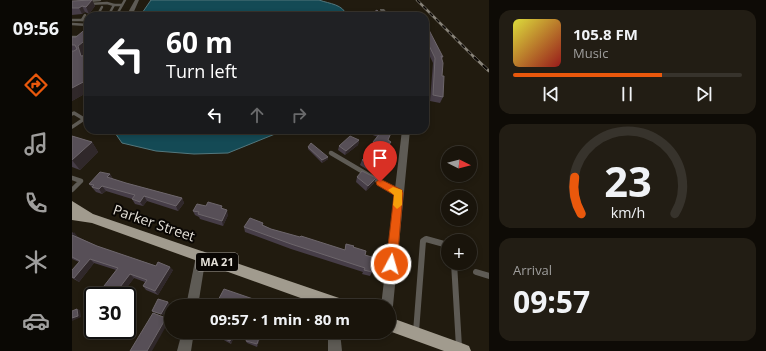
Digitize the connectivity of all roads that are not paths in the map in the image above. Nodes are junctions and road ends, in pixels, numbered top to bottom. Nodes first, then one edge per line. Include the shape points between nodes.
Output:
1 (100, 0) edge
2 (125, 0) edge
3 (137, 0) edge
4 (86, 2) edge
5 (114, 5) junction
6 (122, 5) junction
7 (102, 7) dead end
8 (99, 12) edge
9 (110, 12) edge
10 (118, 12) edge
11 (131, 12) edge
12 (84, 18) edge
13 (72, 20) edge
14 (82, 20) joint
15 (72, 24) edge
16 (84, 25) edge
17 (72, 37) edge
18 (77, 42) edge
19 (72, 114) edge
20 (72, 127) edge
21 (406, 134) edge
22 (331, 153) dead end
23 (72, 178) edge
24 (72, 190) edge
25 (399, 193) junction
26 (72, 204) edge
27 (72, 215) edge
28 (92, 218) junction
29 (441, 243) edge
30 (201, 256) junction
31 (455, 270) edge
32 (476, 272) dead end
33 (489, 276) edge
34 (193, 299) edge
35 (319, 299) edge
36 (388, 299) edge
37 (396, 326) edge
38 (416, 333) junction
39 (187, 339) edge
40 (335, 339) edge
41 (462, 350) edge
42 (184, 351) edge
43 (336, 351) edge

1 - 4 lane
2 - 6 lane
3 - 11 street
4 - 5 lane
5 - 6 lane
5 - 9 lane
6 - 10 lane
7 - 8 lane
12 - 14 lane
13 - 14 lane
15 - 16 lane
17 - 18 lane via 82,37
19 - 20 lane via 84,120
21 - 25 street
22 - 25 lane
23 - 24 lane via 81,181
25 - 36 street
26 - 28 main road, Parker Street / MA 21
27 - 28 main road, Parker Street / MA 21
28 - 30 main road, Parker Street / MA 21
29 - 38 lane via 426,239 423,241
30 - 34 street
30 - 35 main road, Parker Street / MA 21
31 - 41 lane
32 - 33 lane
37 - 38 main road
38 - 41 main road
39 - 42 street
40 - 43 street

